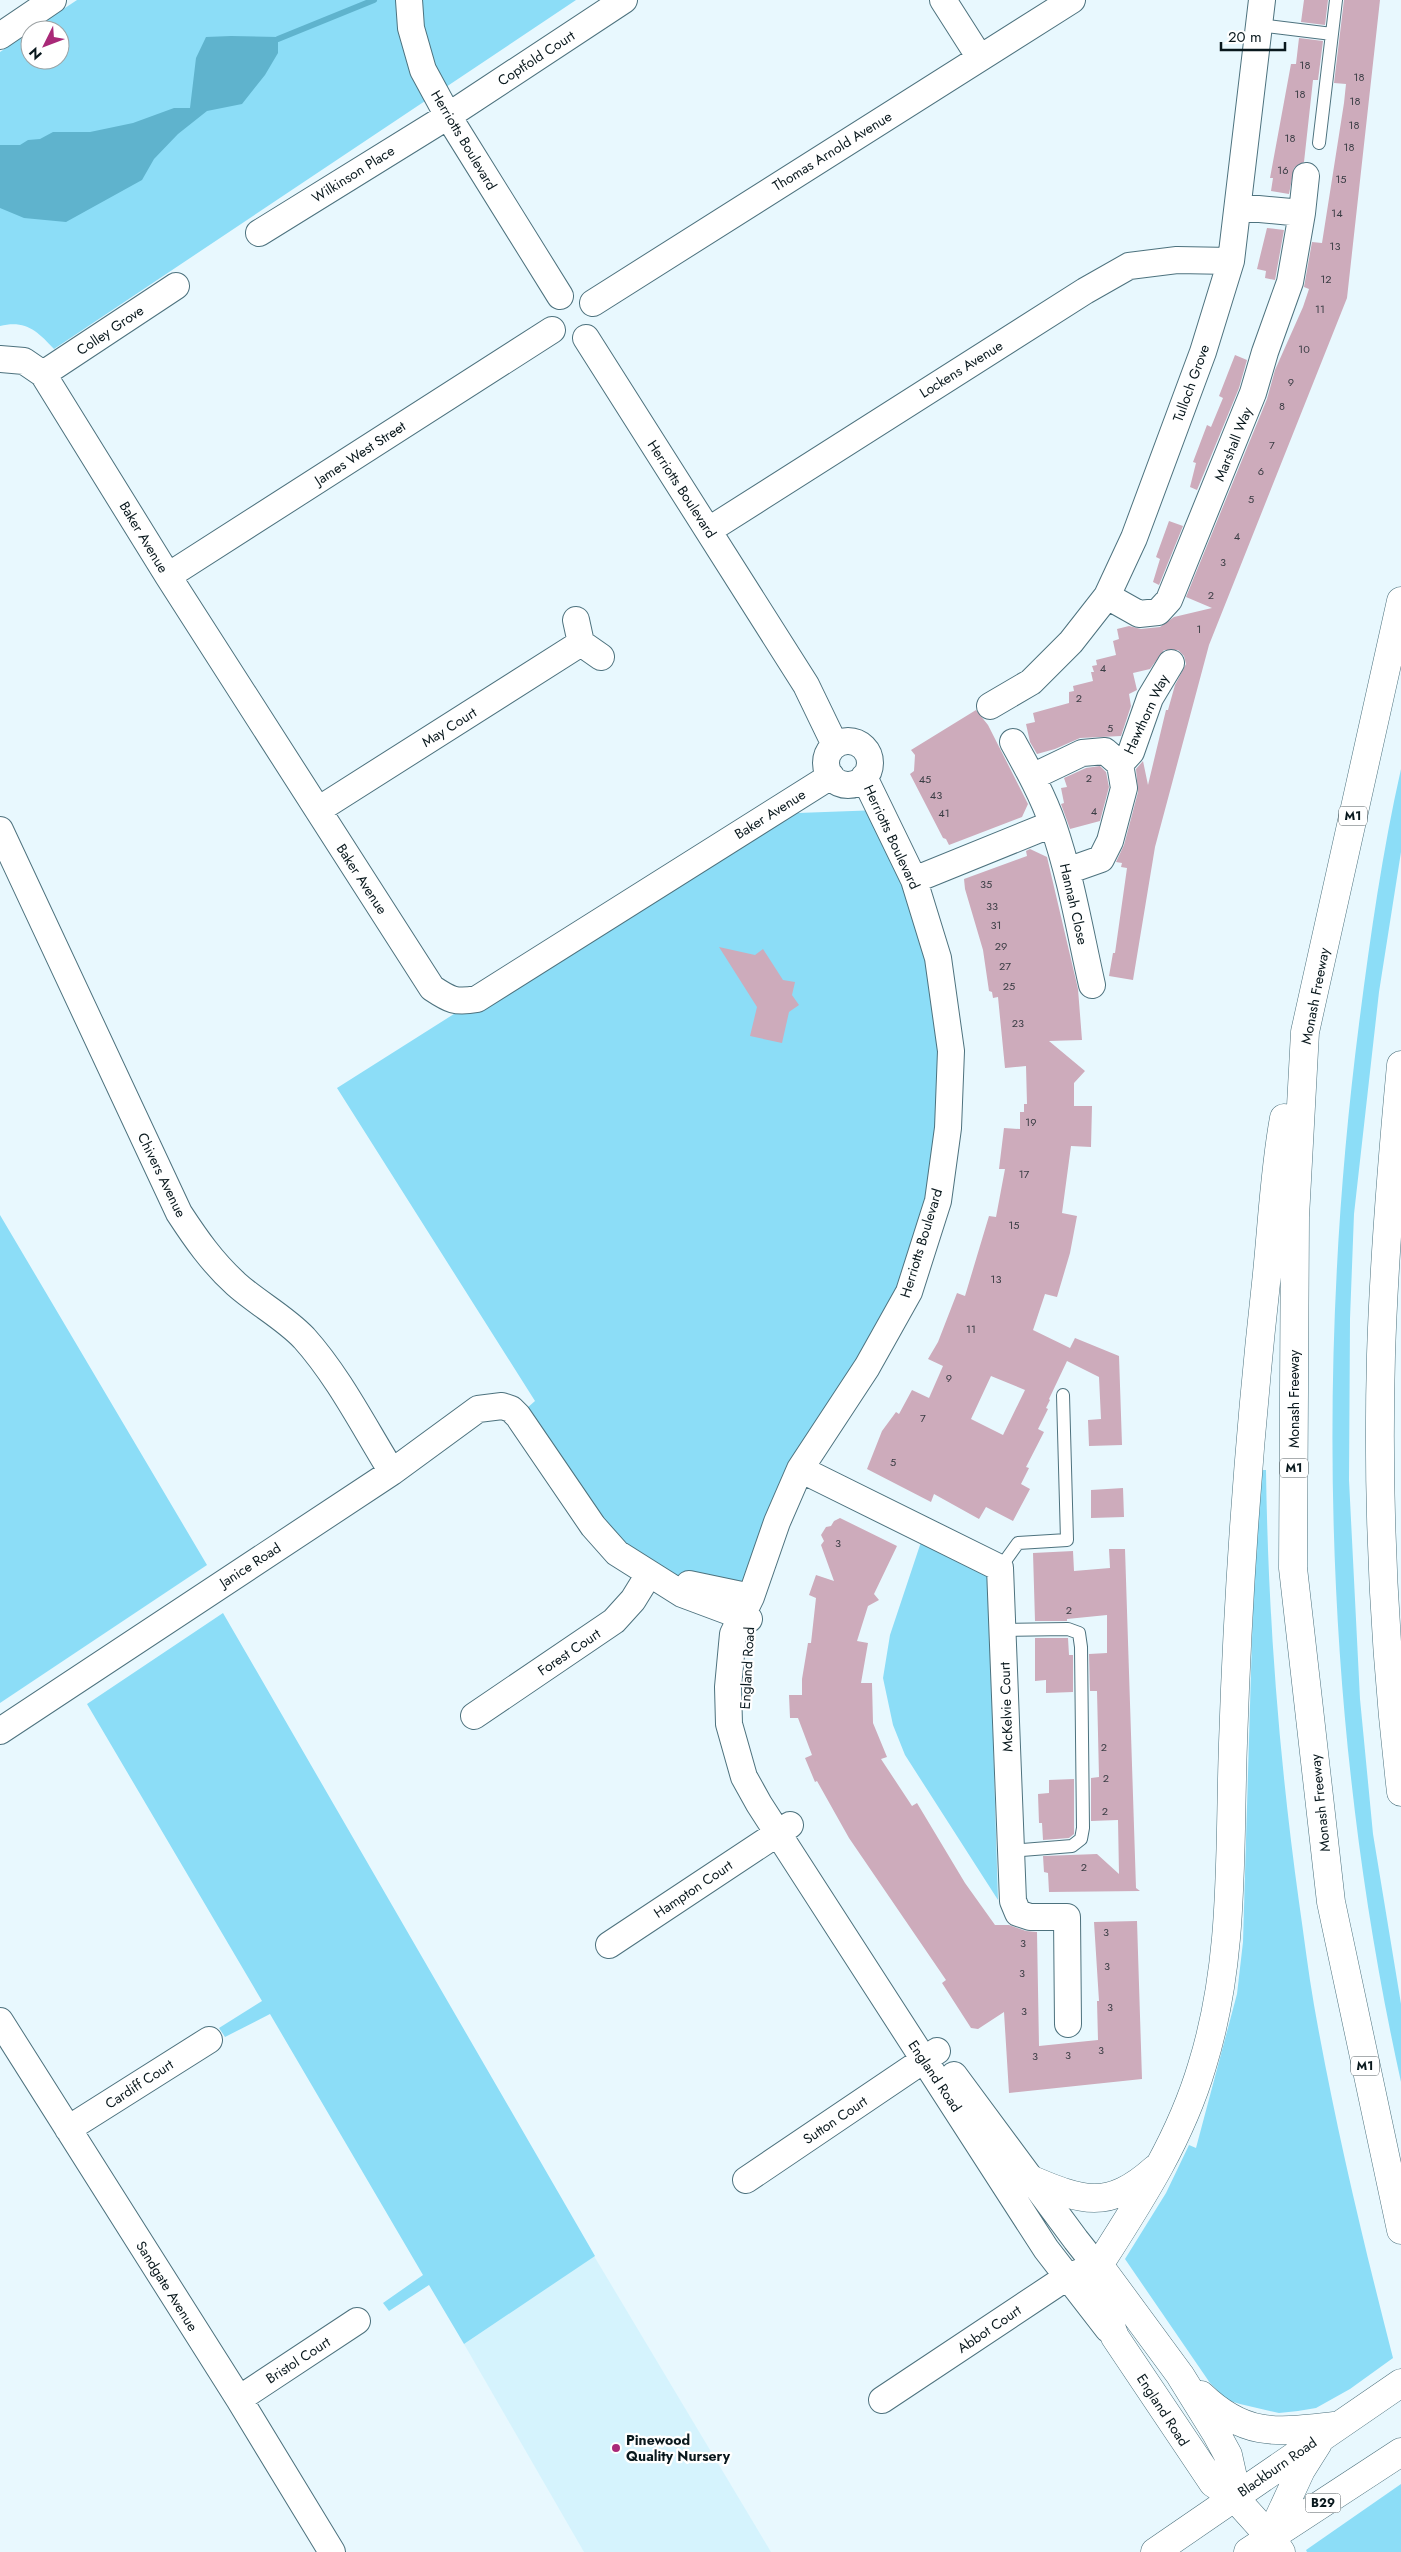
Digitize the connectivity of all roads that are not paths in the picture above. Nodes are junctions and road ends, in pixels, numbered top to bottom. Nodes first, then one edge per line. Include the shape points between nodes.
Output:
1 (54, 0) edge
2 (409, 0) edge
3 (624, 0) edge
4 (943, 0) edge
5 (1072, 0) edge
6 (1262, 0) edge
7 (1336, 0) edge
8 (1259, 25) junction
9 (1332, 34) junction
10 (0, 36) edge
11 (980, 58) junction
12 (448, 116) junction
13 (1319, 143) dead end
14 (1306, 176) dead end
15 (1238, 207) junction
16 (1302, 213) junction
17 (260, 233) dead end
18 (1231, 261) junction
19 (176, 286) dead end
20 (560, 296) junction
21 (594, 303) junction
22 (552, 330) junction
23 (586, 338) junction
24 (0, 359) edge
25 (43, 374) junction
26 (709, 530) junction
27 (168, 576) junction
28 (1106, 596) junction
29 (1401, 601) edge
30 (586, 640) dead end
31 (1171, 663) dead end
32 (990, 706) dead end
33 (1013, 742) dead end
34 (835, 745) junction
35 (1120, 764) junction
36 (831, 776) junction
37 (864, 777) junction
38 (1032, 777) junction
39 (318, 810) junction
40 (1052, 824) junction
41 (0, 830) edge
42 (1067, 871) junction
43 (914, 880) junction
44 (1092, 985) dead end
45 (1305, 1032) junction
46 (1401, 1065) edge
47 (1063, 1396) dead end
48 (800, 1469) junction
49 (392, 1472) junction
50 (1000, 1568) junction
51 (649, 1574) junction
52 (747, 1611) junction
53 (1003, 1630) junction
54 (474, 1716) dead end
55 (0, 1731) edge
56 (1401, 1792) edge
57 (784, 1829) junction
58 (1010, 1851) junction
59 (609, 1945) dead end
60 (0, 2021) edge
61 (1068, 2024) dead end
62 (209, 2040) dead end
63 (930, 2055) junction
64 (68, 2130) junction
65 (1163, 2162) junction
66 (746, 2180) dead end
67 (1020, 2185) junction
68 (1401, 2230) edge
69 (1099, 2265) junction
70 (1067, 2277) junction
71 (358, 2321) dead end
72 (1115, 2337) junction
73 (1180, 2375) junction
74 (1401, 2383) edge
75 (239, 2399) junction
76 (882, 2400) dead end
77 (1339, 2424) junction
78 (1401, 2452) edge
79 (1234, 2497) junction
80 (1266, 2547) edge
81 (332, 2552) edge
82 (1155, 2552) edge

1 - 10 street
2 - 12 street, Herriotts Boulevard via 411,28 423,70
3 - 12 street, Coptfold Court
4 - 11 street
5 - 11 street, Thomas Arnold Avenue
6 - 8 street, Tulloch Grove
7 - 9 lane
8 - 9 lane
8 - 15 street, Tulloch Grove
9 - 13 lane
11 - 21 street, Thomas Arnold Avenue
12 - 17 street, Wilkinson Place
12 - 20 street, Herriotts Boulevard
14 - 16 street, Marshall Way
15 - 16 street
15 - 18 street, Tulloch Grove
16 - 28 street, Marshall Way via 1290,282 1253,393 1169,600 1158,612 1139,614
18 - 26 street, Lockens Avenue via 1177,260 1129,266
18 - 28 street, Tulloch Grove via 1203,352 1134,538
19 - 25 street, Colley Grove
20 - 21 street via 578,293
20 - 22 street via 549,311
21 - 23 street via 597,326
22 - 23 street via 568,341
22 - 27 street, James West Street
23 - 26 street, Herriotts Boulevard
24 - 25 street via 24,361
25 - 27 street, Baker Avenue
26 - 34 street, Herriotts Boulevard via 806,685
27 - 39 street, Baker Avenue
28 - 32 street, Tulloch Grove via 1071,642 1031,682
29 - 45 main road, Monash Freeway / M1
30 - 39 street, May Court
31 - 35 street, Hawthorn Way via 1150,698 1131,752
33 - 38 street, Hannah Close
34 - 36 street via 826,763
34 - 37 street via 848,741 862,746 869,757 868,772
35 - 38 street, Hawthorn Way via 1105,750 1082,753
35 - 42 street, Hawthorn Way via 1124,788 1110,842 1101,859
36 - 37 street via 847,784 854,784
36 - 39 street, Baker Avenue via 477,999 461,1002 432,988
37 - 43 street, Herriotts Boulevard
38 - 40 street, Hannah Close
40 - 42 street, Hannah Close
40 - 43 street
41 - 49 street, Chivers Avenue via 178,1213 204,1253 304,1338
42 - 44 street, Hannah Close
43 - 48 street, Herriotts Boulevard via 938,958 951,1052 948,1128 938,1201 909,1292 867,1367
45 - 65 main road via 1283,1120 1250,1427 1233,1744 1233,1825 1226,1959 1203,2065 1180,2128
45 - 68 main road, Monash Freeway / M1 via 1295,1217 1293,1568 1331,1902
46 - 56 main road via 1385,1266 1380,1449 1388,1648
47 - 50 lane via 1067,1540 1018,1544
48 - 50 street
48 - 52 street, Herriotts Boulevard via 777,1522
49 - 51 street, Janice Road via 478,1409 502,1406 511,1409 601,1537 625,1559
49 - 55 street, Janice Road
50 - 53 street, McKelvie Court
51 - 52 street
51 - 54 street, Forest Court via 634,1600 614,1621
52 - 57 street, England Road via 735,1704 739,1736 748,1785
53 - 58 street, McKelvie Court
53 - 58 lane via 1068,1629 1079,1633 1081,1646 1081,1839 1072,1846
57 - 59 street, Hampton Court
57 - 63 street, England Road
58 - 61 street, McKelvie Court via 1013,1901 1018,1913 1030,1917 1067,1917
60 - 64 street, Sandgate Avenue
62 - 64 street, Cardiff Court
63 - 66 street, Sutton Court
63 - 67 street, England Road
64 - 75 street, Sandgate Avenue
65 - 67 main road via 1134,2186 1102,2198
65 - 69 main road
67 - 69 street, England Road
67 - 70 street, England Road via 1046,2249
69 - 70 street, Abbot Court
69 - 72 main road via 1098,2293
69 - 73 main road, England Road
70 - 72 street, England Road
70 - 76 street, Abbot Court
71 - 75 street, Bristol Court
72 - 79 main road, England Road via 1205,2473 1221,2490
73 - 77 main road via 1216,2409 1250,2428 1281,2431
73 - 79 main road, England Road via 1228,2455
74 - 77 main road, Blackburn Road
75 - 81 street, Sandgate Avenue
77 - 79 main road, Blackburn Road
77 - 80 main road via 1301,2470
78 - 80 main road, B29
79 - 80 main road, England Road
79 - 82 main road, Blackburn Road

